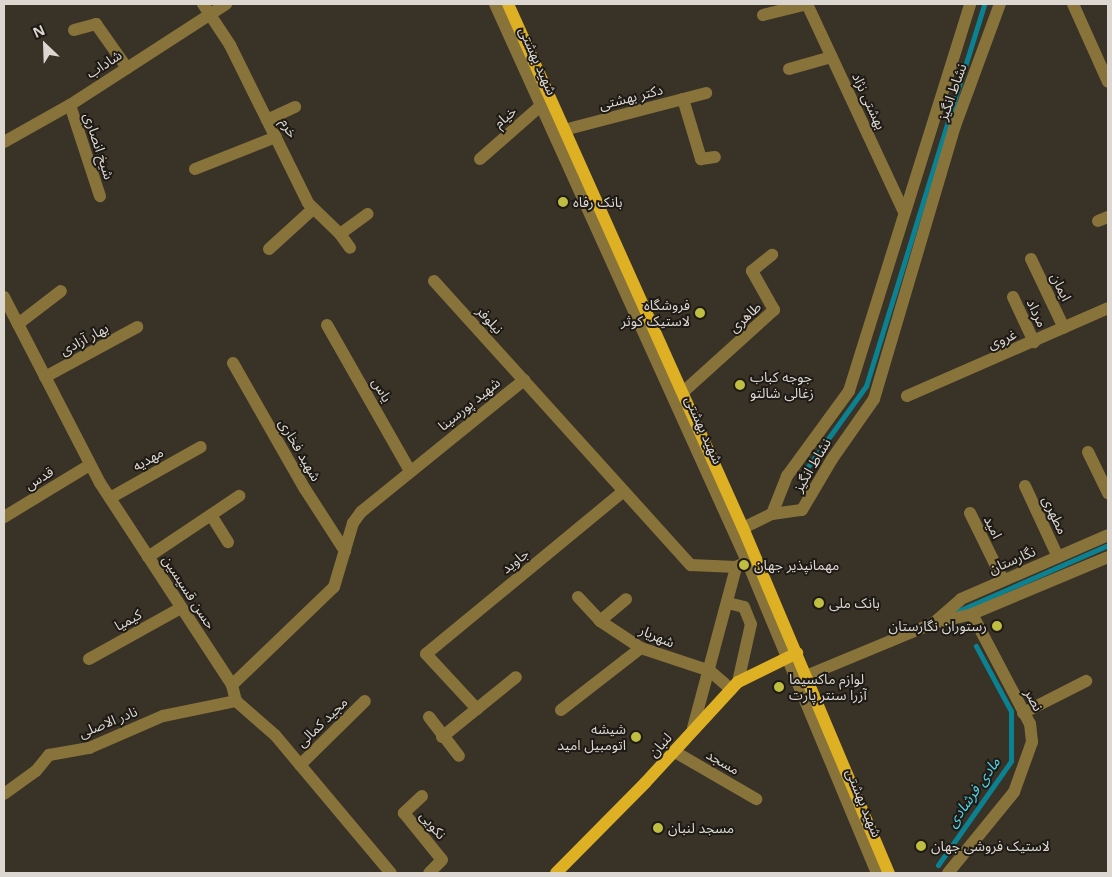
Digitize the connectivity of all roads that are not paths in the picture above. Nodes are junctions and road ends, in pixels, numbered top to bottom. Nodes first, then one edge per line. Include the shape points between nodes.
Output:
1 (226, 4) edge
2 (495, 4) edge
3 (508, 4) edge
4 (807, 4) edge
5 (970, 4) edge
6 (1000, 4) edge
7 (1073, 4) edge
8 (205, 10) edge
9 (763, 16) dead end
10 (74, 30) dead end
11 (831, 57) junction
12 (127, 68) junction
13 (789, 69) dead end
14 (1108, 82) edge
15 (706, 94) dead end
16 (682, 99) junction
17 (546, 102) junction
18 (70, 104) junction
19 (294, 107) dead end
20 (267, 120) junction
21 (934, 120) junction
22 (955, 126) junction
23 (564, 130) junction
24 (276, 137) junction
25 (4, 142) edge
26 (715, 157) dead end
27 (480, 159) dead end
28 (195, 169) dead end
29 (100, 196) dead end
30 (313, 209) junction
31 (904, 212) junction
32 (368, 214) dead end
33 (340, 234) junction
34 (350, 248) dead end
35 (269, 249) dead end
36 (772, 255) dead end
37 (1031, 259) dead end
38 (434, 281) dead end
39 (60, 291) dead end
40 (1013, 297) dead end
41 (5, 304) edge
42 (1108, 308) edge
43 (18, 324) junction
44 (327, 325) dead end
45 (137, 327) dead end
46 (1064, 328) junction
47 (1034, 342) junction
48 (233, 363) dead end
49 (45, 377) junction
50 (524, 380) junction
51 (682, 393) junction
52 (907, 396) dead end
53 (200, 447) dead end
54 (1088, 452) dead end
55 (90, 465) junction
56 (410, 471) junction
57 (1025, 486) dead end
58 (624, 491) junction
59 (1108, 493) edge
60 (239, 496) dead end
61 (110, 498) junction
62 (970, 513) dead end
63 (772, 514) junction
64 (210, 515) junction
65 (4, 518) edge
66 (743, 528) junction
67 (1108, 535) edge
68 (228, 542) dead end
69 (345, 550) junction
70 (148, 557) junction
71 (1058, 557) junction
72 (1108, 557) edge
73 (746, 562) junction
74 (1003, 580) junction
75 (578, 598) dead end
76 (626, 599) dead end
77 (728, 603) junction
78 (181, 608) junction
79 (972, 614) junction
80 (600, 621) junction
81 (934, 623) junction
82 (641, 648) junction
83 (793, 655) junction
84 (89, 659) dead end
85 (710, 671) junction
86 (806, 676) junction
87 (516, 677) dead end
88 (1086, 681) dead end
89 (232, 685) junction
90 (734, 685) junction
91 (236, 701) junction
92 (365, 701) dead end
93 (477, 709) junction
94 (561, 710) dead end
95 (1023, 713) junction
96 (429, 717) dead end
97 (693, 728) junction
98 (442, 737) junction
99 (675, 752) junction
100 (459, 756) dead end
101 (300, 765) junction
102 (4, 794) edge
103 (422, 796) dead end
104 (756, 799) dead end
105 (390, 873) edge
106 (429, 873) edge
107 (556, 873) edge
108 (877, 873) edge
109 (889, 873) edge
110 (948, 873) edge

1 - 8 street, شاداب
2 - 17 street, شهید بهشتی
3 - 17 main road, شهید بهشتی
4 - 9 street
4 - 11 street, بهشتی نژاد
5 - 21 street, نشاط انگیز
6 - 22 street, نشاط انگیز
7 - 14 street
8 - 12 street, شاداب
8 - 20 street, خرم via 230,45
10 - 12 street via 96,24
11 - 13 street
11 - 31 street, بهشتی نژاد
12 - 18 street, شاداب
15 - 16 street, دکتر بهشتی
16 - 23 street, دکتر بهشتی
16 - 26 street via 701,159
17 - 23 main road, شهید بهشتی
17 - 27 street, خیام
17 - 73 street, شهید بهشتی
18 - 25 street, شاداب
18 - 29 street, شیخ انصاری
19 - 20 street
20 - 24 street, خرم
21 - 22 street
21 - 31 street, نشاط انگیز
22 - 63 street, نشاط انگیز via 874,399 832,458 802,510
23 - 51 main road, شهید بهشتی
24 - 28 street
24 - 30 street, خرم
30 - 33 street, خرم
30 - 35 street
31 - 63 street, نشاط انگیز via 849,391 786,476
32 - 33 street
33 - 34 street, خرم
36 - 51 street, طاهری via 752,271 774,310
37 - 46 street, ایمان
38 - 50 street, نیلوفر
39 - 43 street
40 - 47 street, مرداد
41 - 43 street, حسن قسیسین
42 - 46 street, غروی
43 - 49 street, حسن قسیسین
44 - 56 street, یاس
45 - 49 street, بهار آزادی
46 - 47 street, غروی
47 - 52 street, غروی
48 - 69 street, شهید فخاری via 305,489
49 - 55 street, حسن قسیسین
50 - 56 street, شهید پورسینا
50 - 58 street
51 - 66 main road, شهید بهشتی
53 - 61 street, مهدیه
54 - 59 street
55 - 61 street, حسن قسیسین
55 - 65 street, قدس
56 - 69 street, شهید پورسینا via 361,512 353,523
57 - 71 street, مطهری
58 - 73 street via 691,565
58 - 93 street, جاوید via 426,654
60 - 64 street
61 - 70 street, حسن قسیسین
62 - 74 street, امید
63 - 66 street
64 - 68 street
64 - 70 street
66 - 73 main road, شهید بهشتی
67 - 71 street, نگارستان
69 - 89 street, شهید پورسینا via 334,587
70 - 78 street, حسن قسیسین
71 - 74 street, نگارستان
72 - 79 street, نگارستان
73 - 77 street
73 - 83 main road, شهید بهشتی
74 - 81 street, نگارستان via 961,598
75 - 80 street, شهریار
76 - 80 street
77 - 85 street
77 - 90 street via 744,607 751,624
78 - 84 street, کیمیا
78 - 89 street, حسن قسیسین
79 - 81 street, نگارستان
79 - 95 street, نصر
80 - 82 street, شهریار
81 - 86 street, نگارستان
82 - 85 street, شهریار
82 - 94 street
83 - 86 main road, شهید بهشتی
83 - 90 main road, لنبان
83 - 108 street, شهید بهشتی
85 - 90 street, شهریار
85 - 97 street
86 - 109 main road, شهید بهشتی
87 - 93 street
88 - 95 street
89 - 91 street, حسن قسیسین
90 - 97 main road, لنبان
91 - 101 street via 275,735
91 - 102 street, نادر الاصلی via 163,716 90,748 49,755 36,771
92 - 101 street, مجید کمالی
93 - 98 street
95 - 110 street, نصر via 1030,724 1032,742 1014,792
96 - 98 street
97 - 99 main road, لنبان
98 - 100 street
99 - 104 street, مسجد
99 - 107 main road, لنبان
101 - 105 street
103 - 106 street, نکویی via 404,813 442,860

